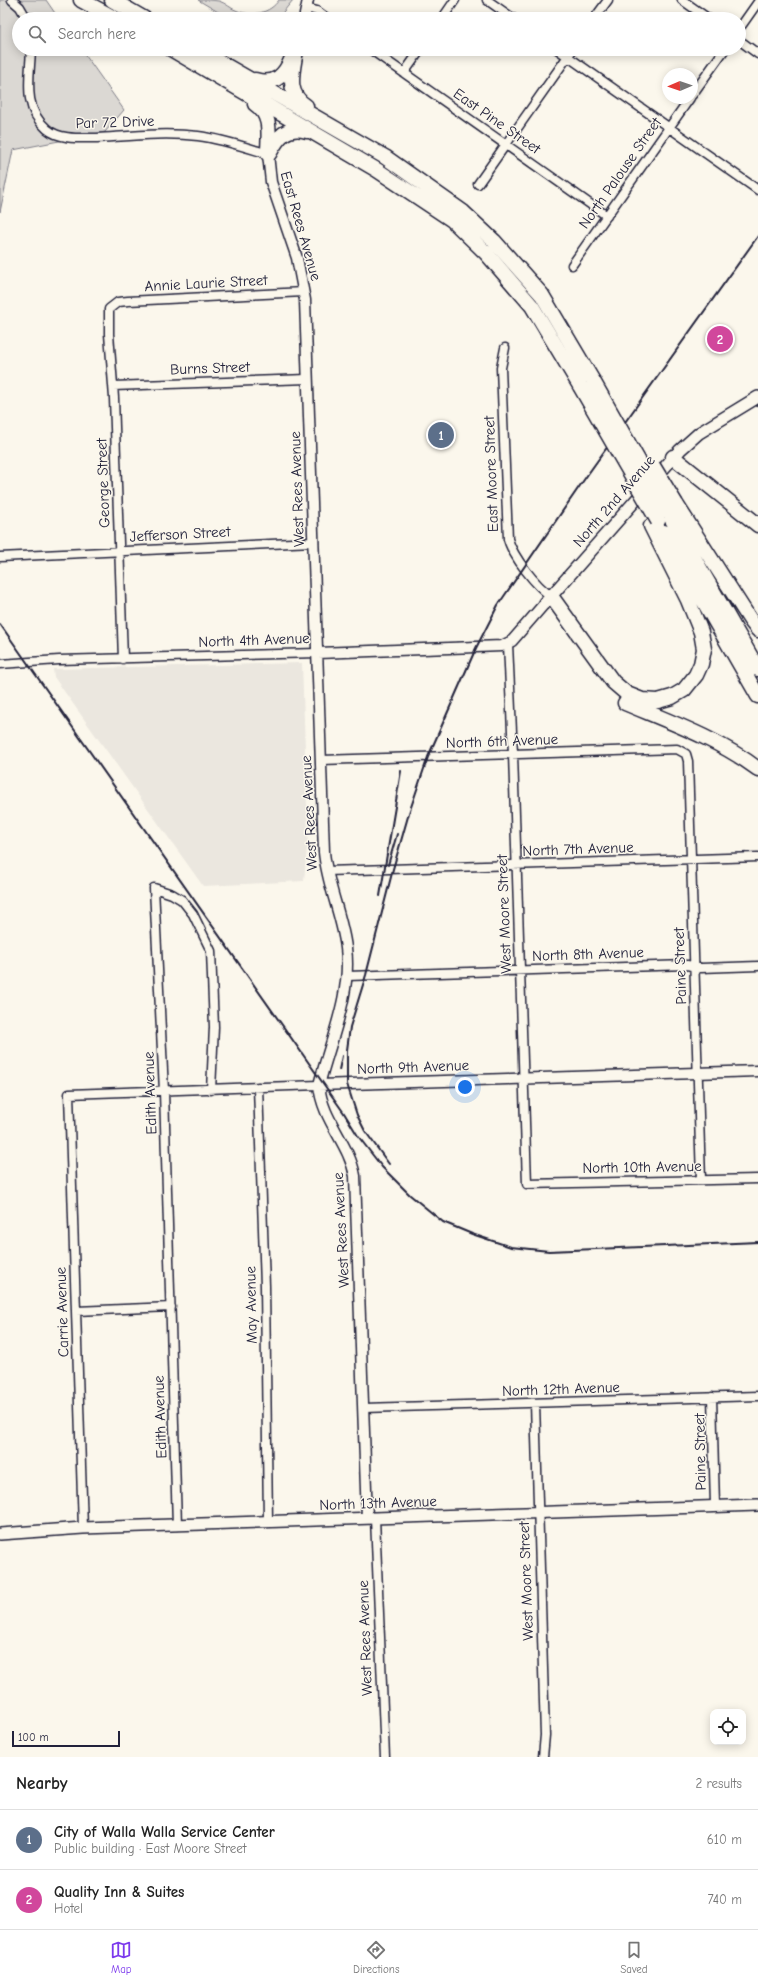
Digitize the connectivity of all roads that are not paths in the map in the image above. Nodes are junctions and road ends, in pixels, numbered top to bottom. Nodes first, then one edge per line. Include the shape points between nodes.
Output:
1 (12, 0) edge
2 (112, 0) edge
3 (455, 0) edge
4 (487, 0) edge
5 (608, 0) edge
6 (682, 0) edge
7 (758, 2) edge
8 (86, 3) edge
9 (307, 4) edge
10 (23, 12) edge
11 (103, 12) edge
12 (133, 12) edge
13 (318, 12) edge
14 (447, 12) edge
15 (504, 12) edge
16 (599, 12) edge
17 (699, 12) edge
18 (746, 19) edge
19 (746, 45) edge
20 (758, 54) edge
21 (30, 56) edge
22 (196, 56) edge
23 (293, 56) edge
24 (295, 56) edge
25 (380, 56) edge
26 (415, 56) edge
27 (720, 56) edge
28 (568, 57) joint
29 (404, 73) junction
30 (248, 78) junction
31 (698, 87) edge
32 (686, 104) edge
33 (669, 128) junction
34 (313, 133) junction
35 (362, 144) junction
36 (506, 145) junction
37 (268, 154) junction
38 (478, 184) dead end
39 (758, 190) edge
40 (607, 216) junction
41 (572, 265) dead end
42 (304, 292) junction
43 (111, 306) joint
44 (505, 348) dead end
45 (308, 378) junction
46 (113, 386) junction
47 (758, 397) edge
48 (676, 454) junction
49 (672, 508) junction
50 (758, 514) edge
51 (655, 524) junction
52 (758, 525) edge
53 (313, 542) junction
54 (119, 552) junction
55 (0, 557) edge
56 (546, 596) junction
57 (758, 630) edge
58 (508, 644) junction
59 (318, 653) junction
60 (123, 659) junction
61 (0, 664) edge
62 (758, 669) edge
63 (758, 696) edge
64 (684, 751) joint
65 (513, 754) junction
66 (321, 760) junction
67 (758, 769) edge
68 (758, 857) edge
69 (691, 859) junction
70 (517, 865) junction
71 (327, 871) junction
72 (694, 966) junction
73 (758, 966) edge
74 (520, 971) junction
75 (347, 976) junction
76 (758, 1071) edge
77 (698, 1073) junction
78 (523, 1079) junction
79 (319, 1085) junction
80 (258, 1087) junction
81 (211, 1090) junction
82 (164, 1091) junction
83 (69, 1094) joint
84 (758, 1179) edge
85 (701, 1180) junction
86 (527, 1184) joint
87 (171, 1307) junction
88 (76, 1311) junction
89 (758, 1396) edge
90 (712, 1397) junction
91 (535, 1404) junction
92 (364, 1408) junction
93 (715, 1505) junction
94 (758, 1505) edge
95 (537, 1512) junction
96 (371, 1518) junction
97 (268, 1522) junction
98 (178, 1525) junction
99 (83, 1528) junction
100 (0, 1534) edge
101 (385, 1757) edge
102 (543, 1757) edge

1 - 10 street
2 - 12 highway
3 - 14 street
4 - 15 street
5 - 16 street
6 - 17 street
7 - 18 street
8 - 11 highway
9 - 13 street
19 - 20 street
21 - 37 street, Par 72 Drive via 28,82 32,108 36,117 48,130 59,136 198,136
22 - 30 highway
22 - 34 highway
22 - 37 highway via 262,109 268,120
23 - 30 highway via 285,72 278,79 265,83
24 - 35 highway via 292,84 296,99
25 - 29 street, East Pine Street
26 - 29 street
27 - 31 street
28 - 33 street
28 - 36 street
29 - 36 street, East Pine Street
30 - 35 highway
32 - 33 street, North Palouse Street
33 - 39 street
33 - 40 street, North Palouse Street
34 - 37 highway via 300,129 287,130 278,138
34 - 51 highway, bridge via 377,170 452,220 486,253 532,306 622,459
35 - 49 highway, bridge via 385,157 463,212 542,295
36 - 38 street
36 - 40 street, East Pine Street
37 - 42 street, East Rees Avenue via 271,182 297,258
40 - 41 street, North Palouse Street
42 - 43 street, Annie Laurie Street via 128,301
42 - 45 street, East Rees Avenue
43 - 46 street, George Street via 108,316
44 - 56 street, East Moore Street via 501,368 508,539 511,548
45 - 46 street, Burns Street
45 - 53 street, West Rees Avenue
46 - 54 street, George Street
47 - 48 main road, North 2nd Avenue via 706,429
48 - 50 highway
48 - 52 highway
48 - 56 main road, North 2nd Avenue
49 - 57 highway
49 - 62 highway
51 - 56 highway via 701,632 704,649 696,675 684,690 658,701 642,700 627,694 613,682
51 - 63 highway
53 - 54 street, Jefferson Street
53 - 59 street, West Rees Avenue
54 - 55 street, Jefferson Street
54 - 60 street, George Street
56 - 58 street, North 2nd Avenue
56 - 67 highway via 611,692 624,702 740,756
58 - 59 street, North 4th Avenue via 492,647
58 - 65 street, West Moore Street
59 - 60 street, North 4th Avenue
59 - 66 street, West Rees Avenue
60 - 61 street, North 4th Avenue
64 - 65 street, North 6th Avenue via 677,749
64 - 69 street, Paine Street via 688,761
65 - 66 street, North 6th Avenue
65 - 70 street, West Moore Street
66 - 71 street, West Rees Avenue
68 - 69 street, North 7th Avenue
69 - 70 street, North 7th Avenue
69 - 72 street, Paine Street
70 - 71 street, North 7th Avenue
70 - 74 street, West Moore Street
71 - 75 street, West Rees Avenue via 344,937
72 - 73 street, North 8th Avenue
72 - 74 street, North 8th Avenue
72 - 77 street, Paine Street
74 - 75 street, North 8th Avenue
74 - 78 street, West Moore Street
75 - 79 street, West Rees Avenue
76 - 77 street, North 9th Avenue
77 - 78 street, North 9th Avenue
77 - 85 street, Paine Street
78 - 79 street, North 9th Avenue
78 - 86 street, West Moore Street
79 - 80 street, North 9th Avenue
79 - 92 street, West Rees Avenue via 325,1113 349,1154 355,1176
80 - 81 street, North 9th Avenue
80 - 97 street, May Avenue via 265,1286
81 - 82 street, North 9th Avenue
81 - 82 street, Edith Avenue via 214,1027 211,951 193,914 182,900 154,888
82 - 83 street, North 9th Avenue
82 - 87 street, Edith Avenue
83 - 88 street, Carrie Avenue
84 - 85 street, North 10th Avenue
85 - 86 street, North 10th Avenue
87 - 88 street
87 - 98 street, Edith Avenue
88 - 99 street, Carrie Avenue
89 - 90 street, North 12th Avenue
90 - 91 street, North 12th Avenue
90 - 93 street, Paine Street
91 - 92 street, North 12th Avenue
91 - 95 street, West Moore Street
92 - 96 street, West Rees Avenue
93 - 94 main road, North 13th Avenue
93 - 95 main road, North 13th Avenue
95 - 96 main road, North 13th Avenue
95 - 102 street, West Moore Street via 545,1735
96 - 97 main road, North 13th Avenue
96 - 101 street, West Rees Avenue
97 - 98 main road, North 13th Avenue
98 - 99 main road, North 13th Avenue
99 - 100 main road, North 13th Avenue

